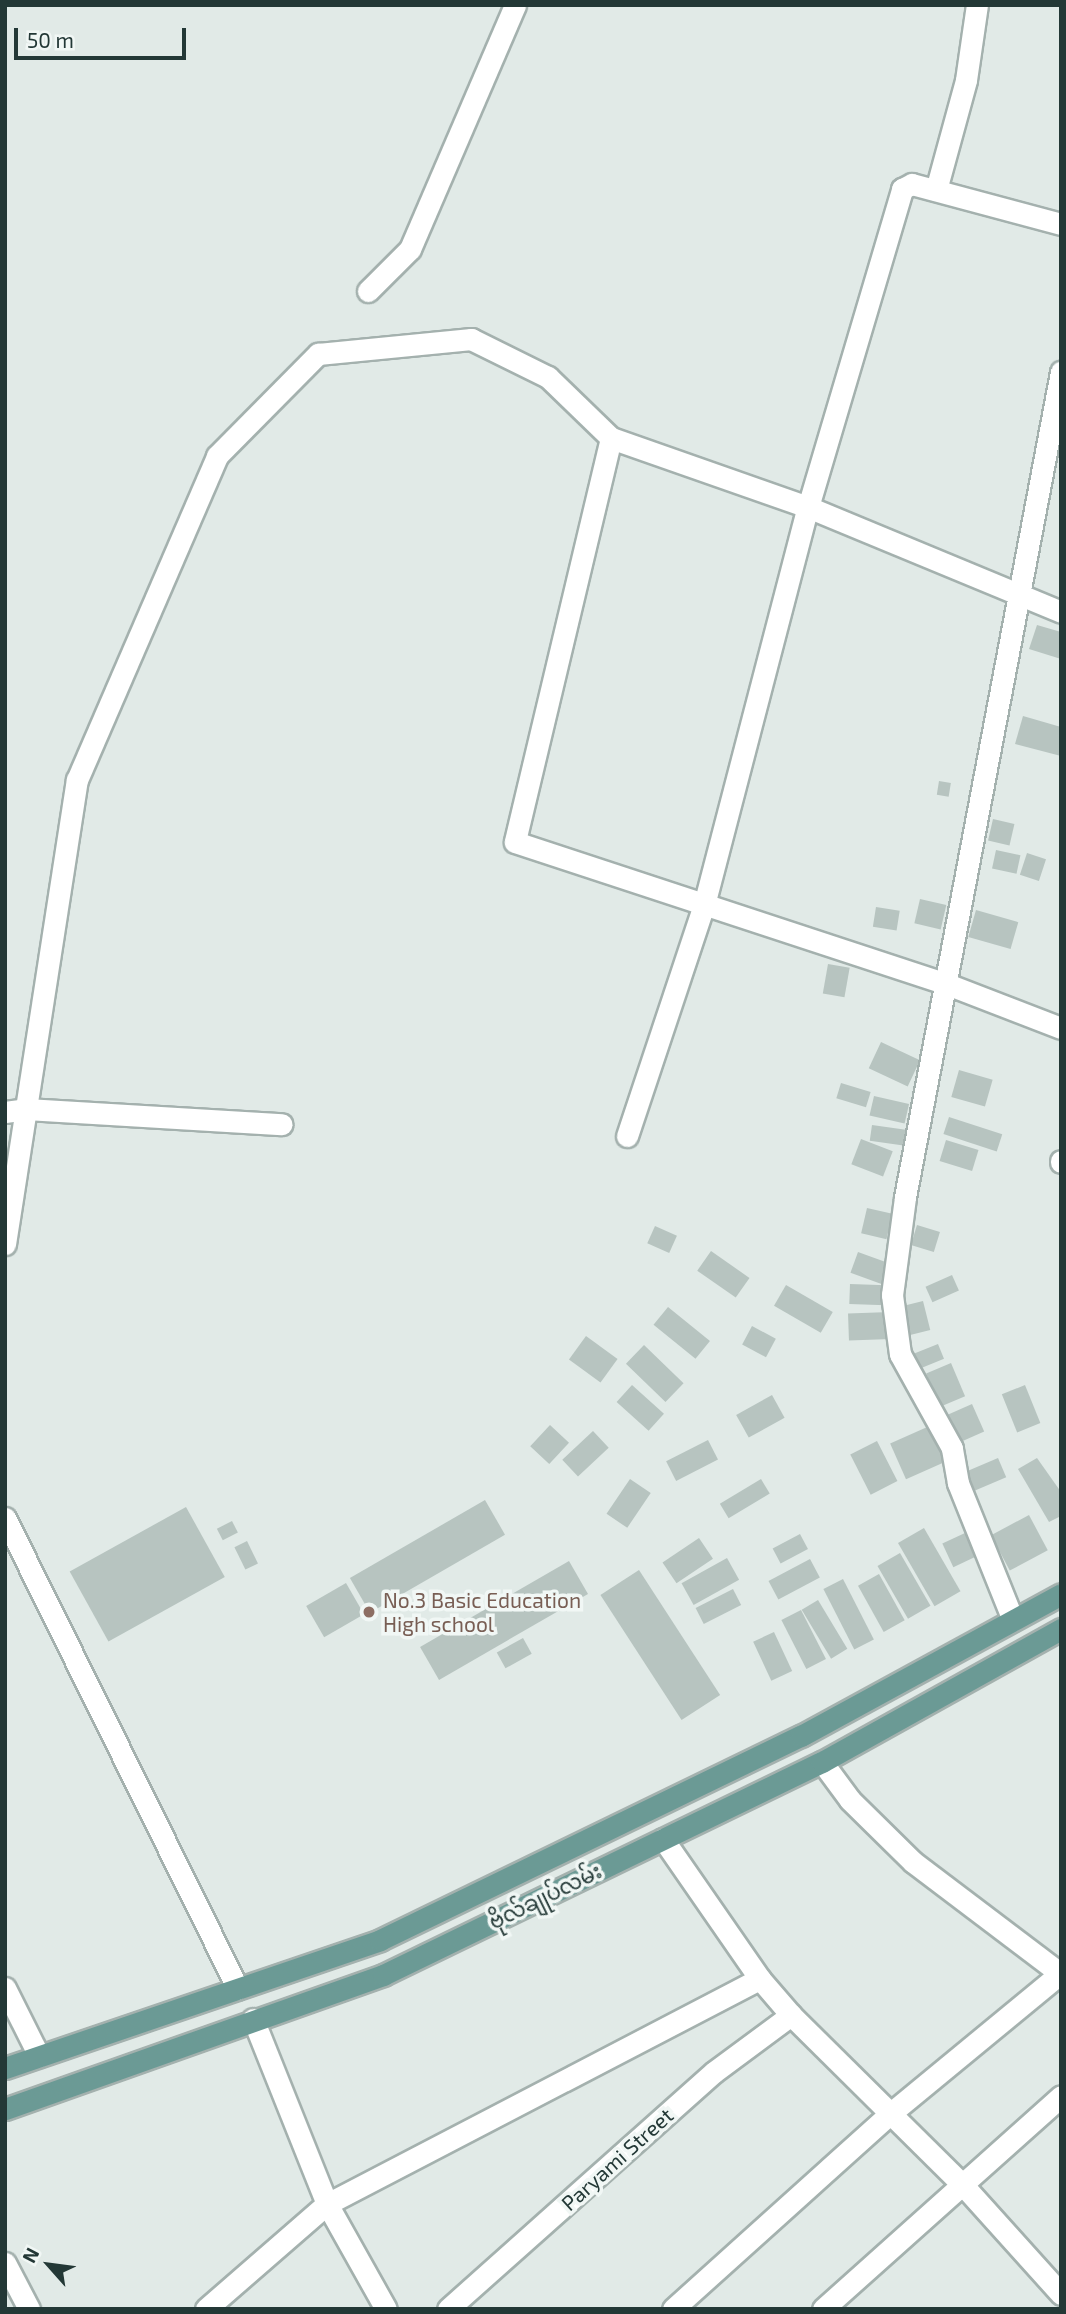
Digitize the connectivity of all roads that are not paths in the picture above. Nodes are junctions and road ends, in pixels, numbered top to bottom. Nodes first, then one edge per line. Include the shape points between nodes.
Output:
1 (515, 5) edge
2 (977, 5) edge
3 (936, 190) junction
4 (1061, 224) edge
5 (368, 291) dead end
6 (1061, 372) edge
7 (611, 438) junction
8 (808, 507) junction
9 (1021, 598) junction
10 (1061, 612) edge
11 (704, 905) junction
12 (947, 984) junction
13 (1061, 1028) edge
14 (16, 1110) edge
15 (282, 1124) dead end
16 (627, 1136) dead end
17 (5, 1244) edge
18 (5, 1518) edge
19 (1061, 1594) edge
20 (1013, 1620) junction
21 (1061, 1629) edge
22 (822, 1762) junction
23 (663, 1839) junction
24 (1060, 1973) edge
25 (760, 1979) junction
26 (5, 1988) edge
27 (238, 1989) junction
28 (790, 2015) junction
29 (253, 2019) junction
30 (39, 2056) junction
31 (5, 2068) edge
32 (1061, 2096) edge
33 (5, 2109) edge
34 (891, 2113) junction
35 (962, 2184) junction
36 (327, 2204) junction
37 (5, 2263) edge
38 (1061, 2294) edge
39 (1061, 2304) edge
40 (29, 2309) edge
41 (206, 2309) edge
42 (386, 2309) edge
43 (448, 2309) edge
44 (673, 2309) edge
45 (823, 2309) edge
46 (1056, 2309) edge

1 - 5 street via 410,249
2 - 3 street via 966,80
3 - 4 street
3 - 8 street via 912,184 902,189
6 - 9 street
7 - 8 street
7 - 11 street via 515,842
7 - 14 street via 548,377 471,339 318,354 217,456 77,780
8 - 9 street
8 - 11 street
9 - 10 street
9 - 12 street
11 - 12 street
11 - 16 street
12 - 13 street
12 - 20 street via 905,1197 892,1295 900,1354 952,1448 957,1483
14 - 15 street
14 - 17 street
18 - 27 street
19 - 20 main road, ဗိုလ်ချုပ်လမ်း
20 - 27 main road, ဗိုလ်ချုပ်လမ်း via 801,1736 392,1934
21 - 22 main road, ဗိုလ်ချုပ်လမ်း
22 - 23 main road, ဗိုလ်ချုပ်လမ်း
22 - 24 street via 850,1800 913,1861
23 - 25 street
23 - 29 main road, ဗိုလ်ချုပ်လမ်း via 383,1975
24 - 34 street
25 - 28 street
25 - 36 street
26 - 30 street
27 - 30 main road, ဗိုလ်ချုပ်လမ်း
28 - 34 street
28 - 43 street, Paryami Street via 714,2072
29 - 33 main road, ဗိုလ်ချုပ်လမ်း
29 - 36 street
30 - 31 main road, ဗိုလ်ချုပ်လမ်း
32 - 35 street
34 - 35 street
34 - 44 street
35 - 38 street
35 - 45 street
36 - 41 street
36 - 42 street
37 - 40 street
39 - 46 street

